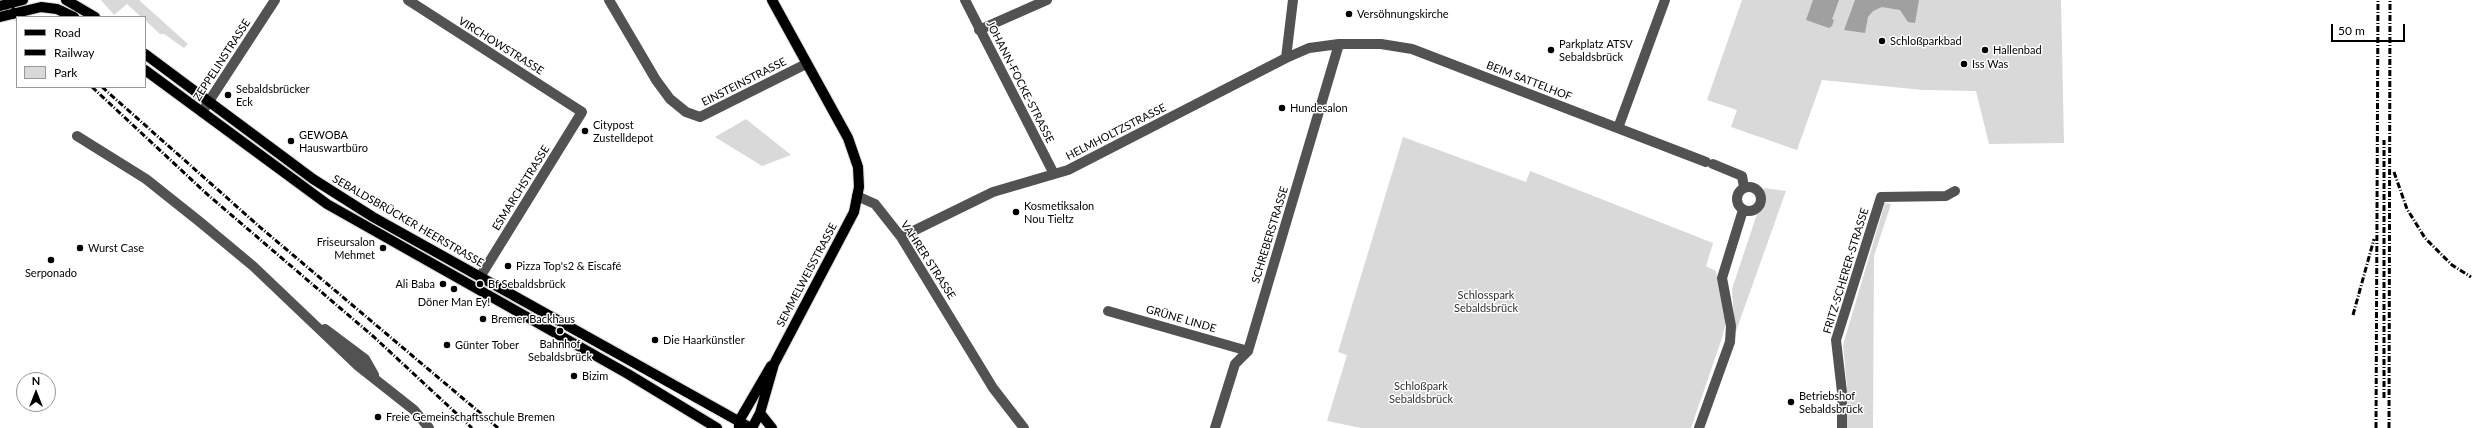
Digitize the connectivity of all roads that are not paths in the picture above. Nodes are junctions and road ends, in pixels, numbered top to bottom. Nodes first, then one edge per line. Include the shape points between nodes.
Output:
1 (23, 0) edge
2 (66, 0) edge
3 (275, 0) edge
4 (408, 0) edge
5 (609, 0) edge
6 (772, 0) edge
7 (966, 0) edge
8 (1047, 0) edge
9 (1293, 0) edge
10 (1665, 0) edge
11 (0, 6) edge
12 (72, 16) edge
13 (93, 16) edge
14 (0, 17) edge
15 (979, 30) junction
16 (1339, 44) junction
17 (146, 55) edge
18 (1286, 58) junction
19 (806, 64) junction
20 (146, 71) edge
21 (210, 101) junction
22 (202, 112) junction
23 (582, 112) joint
24 (1618, 128) junction
25 (77, 136) dead end
26 (1054, 174) junction
27 (1744, 187) junction
28 (1955, 191) dead end
29 (857, 196) junction
30 (1743, 210) junction
31 (901, 237) junction
32 (480, 277) junction
33 (1108, 311) dead end
34 (1248, 351) junction
35 (774, 364) junction
36 (760, 413) junction
37 (739, 425) edge
38 (429, 428) edge
39 (717, 428) edge
40 (752, 428) edge
41 (772, 428) edge
42 (1024, 428) edge
43 (1215, 428) edge
44 (1699, 428) edge
45 (1842, 428) edge

1 - 11 main road
2 - 13 main road
3 - 21 street, ZEPPELINSTRASSE
4 - 23 street, VIRCHOWSTRASSE
5 - 19 street, EINSTEINSTRASSE via 670,99 686,112 700,117
6 - 19 main road
7 - 15 street, JOHANN-FOCKE-STRASSE
8 - 15 street
9 - 18 street
10 - 24 street
12 - 14 main road via 57,9 41,7
15 - 26 street, JOHANN-FOCKE-STRASSE
16 - 18 street, HELMHOLTZSTRASSE via 1309,48
16 - 24 street, BEIM SATTELHOF via 1382,44 1412,49
16 - 34 street, SCHREBERSTRASSE
17 - 21 main road, SEBALDSBRÜCKER HEERSTRASSE
18 - 26 street, HELMHOLTZSTRASSE via 1068,170
19 - 29 main road via 848,138 858,167
20 - 22 main road
21 - 22 street, ZEPPELINSTRASSE
21 - 32 main road, SEBALDSBRÜCKER HEERSTRASSE via 339,196
22 - 39 main road via 327,204 628,374
23 - 32 street, ESMARCHSTRASSE
24 - 27 street, BEIM SATTELHOF via 1742,176
25 - 38 street via 146,179 253,266 312,321 364,358 377,379 414,410
26 - 31 street, HELMHOLTZSTRASSE via 993,192
27 - 30 street via 1736,198
27 - 30 street via 1756,188 1761,198 1754,210
28 - 45 street, FRITZ-SCHERER-STRASSE via 1946,196 1881,197 1836,340 1842,392
29 - 31 street, VAHRER STRASSE via 875,204
29 - 35 main road, SEMMELWEISSTRASSE via 854,212
30 - 44 street via 1722,278 1731,326 1730,342
31 - 42 street, VAHRER STRASSE via 993,388
32 - 37 main road, SEBALDSBRÜCKER HEERSTRASSE
33 - 34 street, GRÜNE LINDE
34 - 43 street, SCHREBERSTRASSE via 1235,364
35 - 36 main road, SEMMELWEISSTRASSE
35 - 37 main road, SEMMELWEISSTRASSE via 767,370
36 - 40 main road, SEMMELWEISSTRASSE
36 - 41 main road
37 - 40 main road, SEBALDSBRÜCKER HEERSTRASSE

